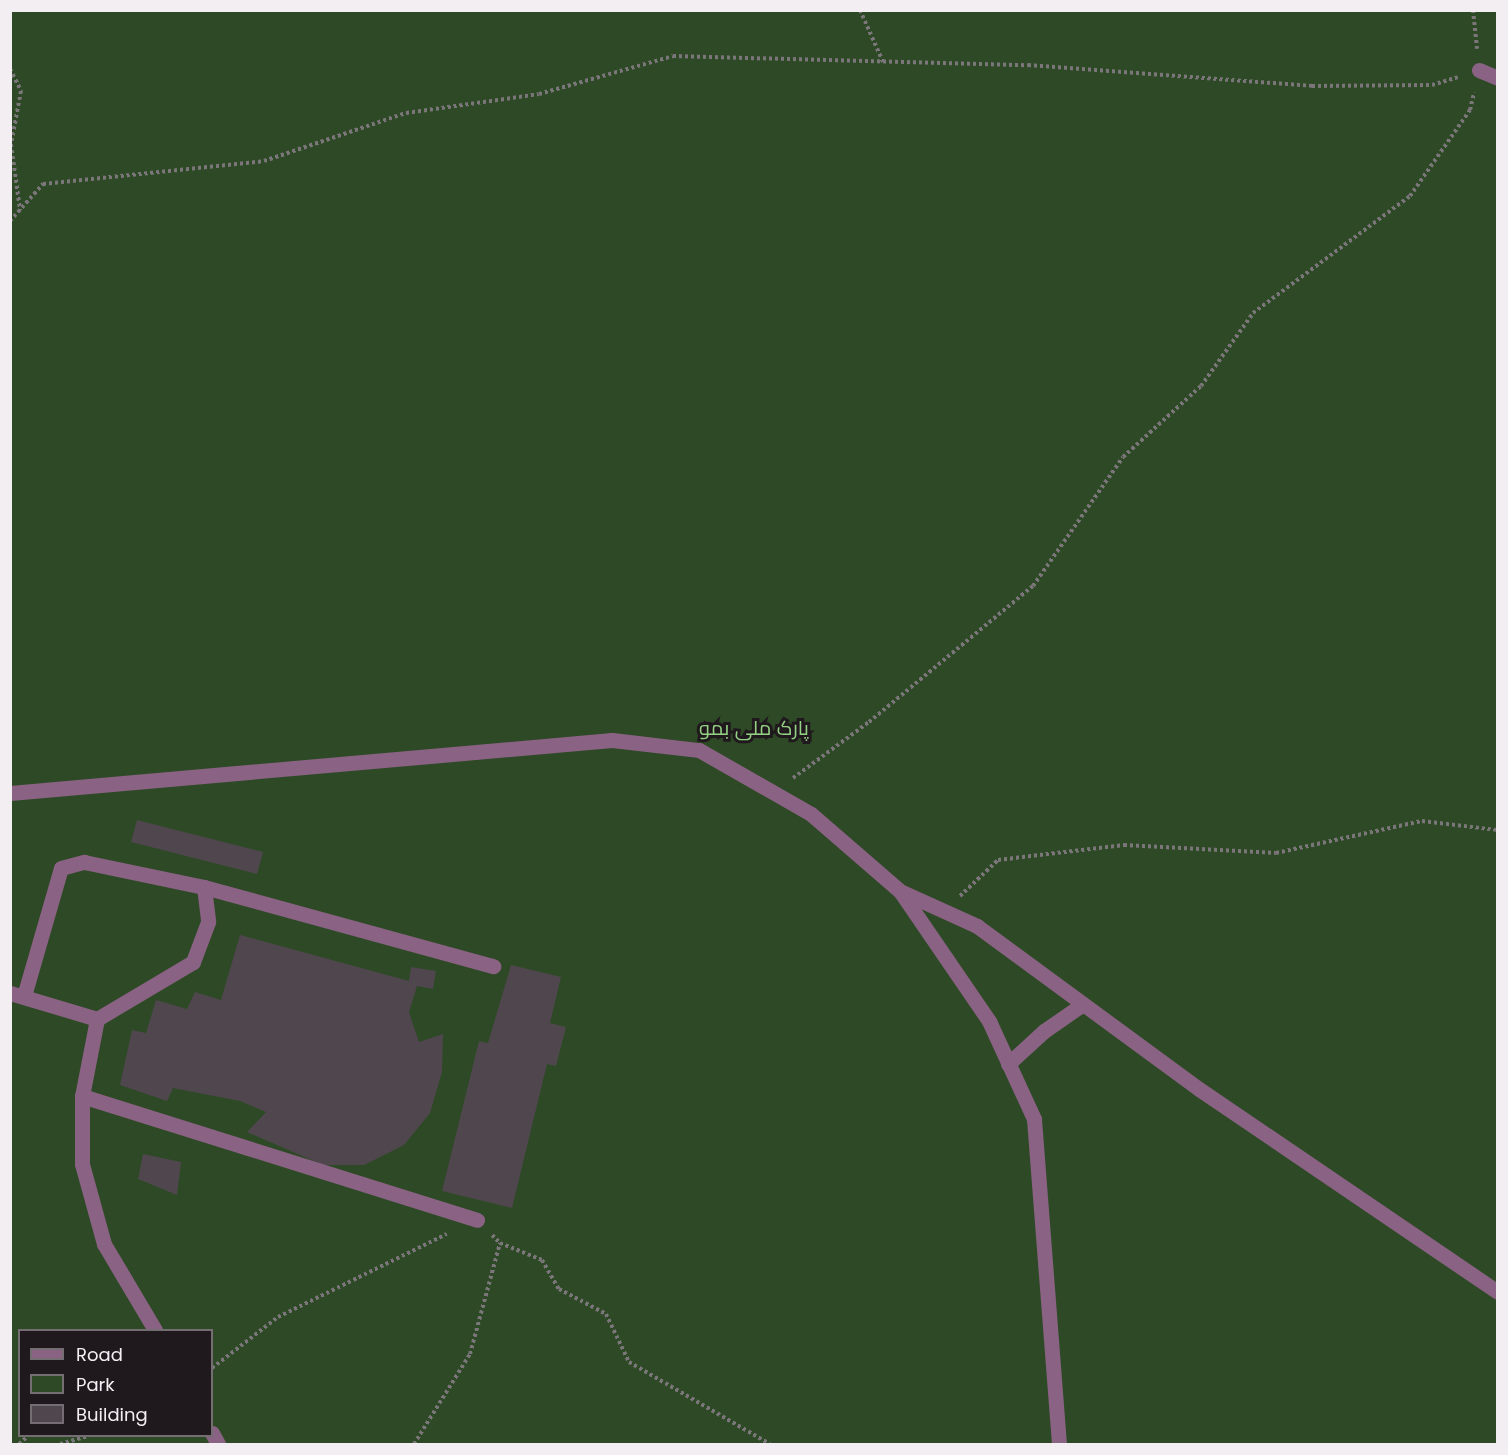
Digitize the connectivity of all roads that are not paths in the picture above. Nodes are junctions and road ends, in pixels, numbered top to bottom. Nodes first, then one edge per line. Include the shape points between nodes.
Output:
1 (1479, 70) road end
2 (1497, 78) edge
3 (10, 793) edge
4 (204, 887) junction
5 (900, 891) junction
6 (493, 966) dead end
7 (17, 994) edge
8 (1083, 1004) junction
9 (97, 1019) junction
10 (1008, 1064) junction
11 (82, 1096) junction
12 (477, 1220) road end
13 (1497, 1292) edge
14 (154, 1329) edge
15 (1059, 1444) edge

1 - 2 street
3 - 5 street via 612,740 699,750 811,814
4 - 6 street
4 - 7 street via 84,862 61,868
4 - 9 street via 208,922 193,962
5 - 8 street via 977,926
5 - 10 street via 989,1021
7 - 9 street
8 - 10 street via 1044,1031
8 - 13 street via 1199,1089
9 - 11 street
10 - 15 street via 1034,1119
11 - 12 street
11 - 14 street via 82,1164 104,1245

